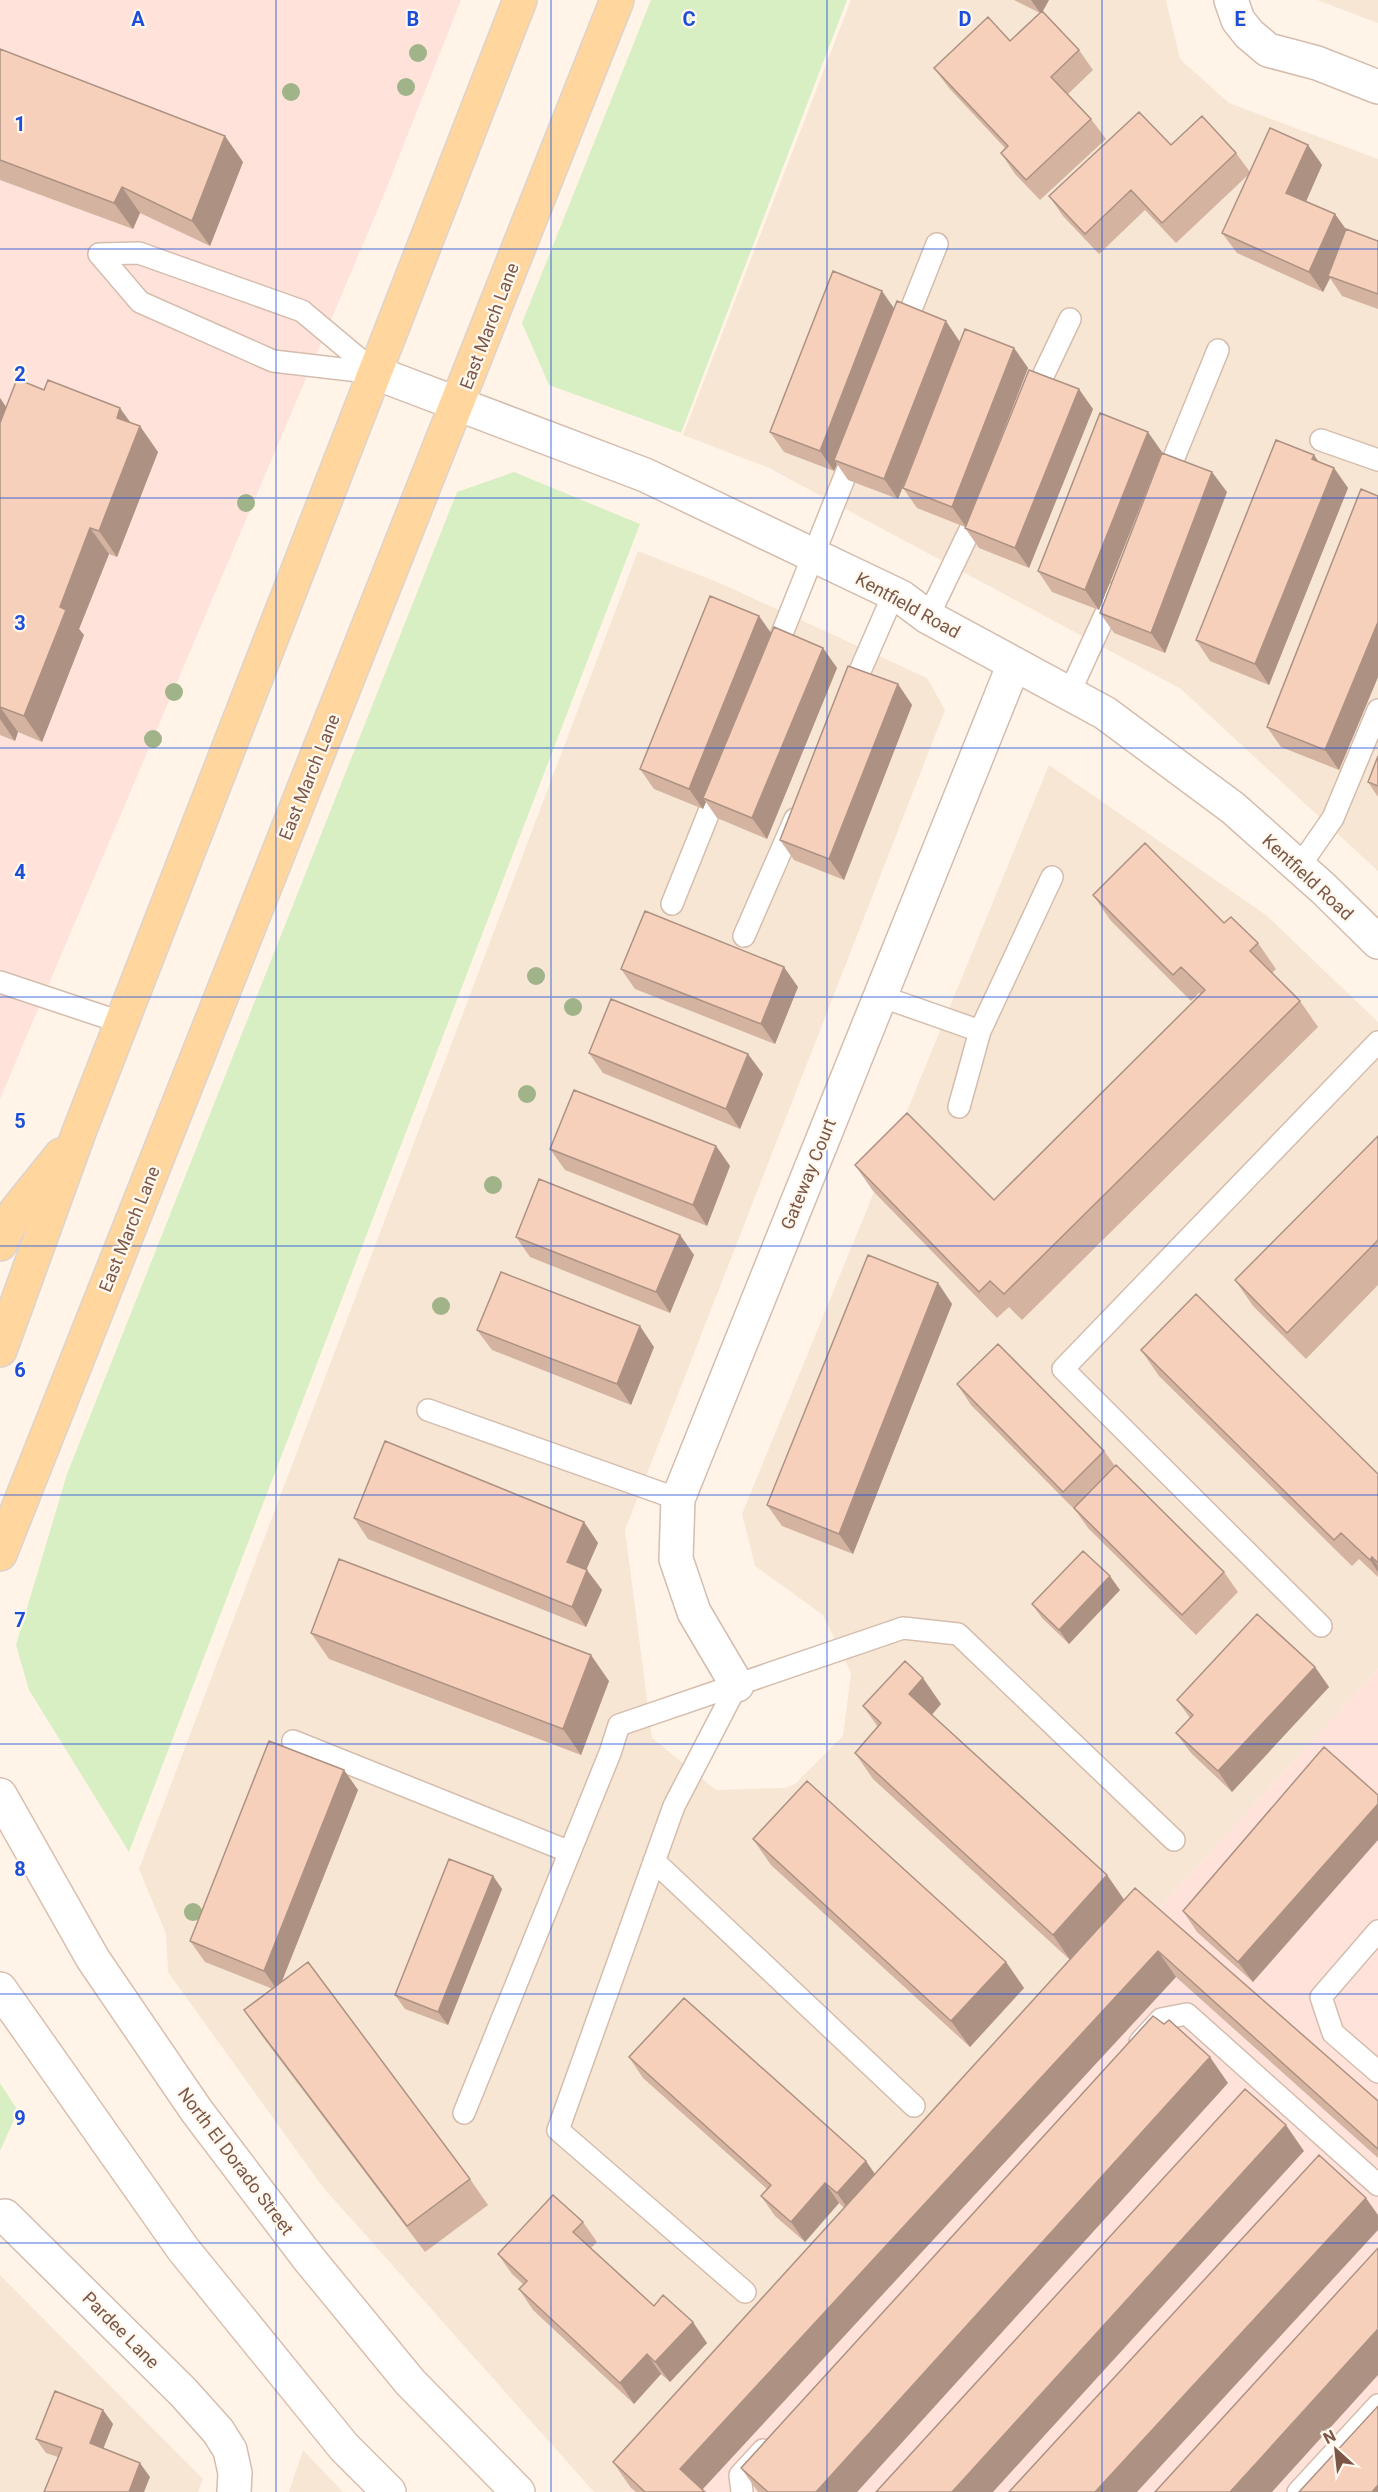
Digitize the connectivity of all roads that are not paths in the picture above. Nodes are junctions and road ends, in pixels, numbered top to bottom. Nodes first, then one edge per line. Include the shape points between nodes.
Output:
1 (520, 0) edge
2 (617, 0) edge
3 (1231, 2) edge
4 (1378, 87) edge
5 (937, 244) dead end
6 (1070, 319) dead end
7 (1218, 350) dead end
8 (894, 352) edge
9 (376, 373) junction
10 (458, 403) junction
11 (1024, 415) edge
12 (864, 427) edge
13 (1321, 440) dead end
14 (1378, 460) edge
15 (988, 490) edge
16 (1158, 497) edge
17 (813, 555) junction
18 (1124, 573) edge
19 (894, 593) junction
20 (928, 617) junction
21 (1014, 664) junction
22 (763, 678) edge
23 (1070, 694) junction
24 (1378, 710) edge
25 (840, 717) edge
26 (729, 764) edge
27 (802, 805) edge
28 (1299, 867) junction
29 (1052, 877) dead end
30 (672, 904) dead end
31 (744, 936) dead end
32 (1378, 942) edge
33 (0, 982) edge
34 (880, 996) junction
35 (123, 1023) junction
36 (980, 1031) junction
37 (1378, 1042) edge
38 (959, 1107) dead end
39 (79, 1132) junction
40 (0, 1244) edge
41 (0, 1350) edge
42 (428, 1410) dead end
43 (678, 1499) junction
44 (0, 1554) edge
45 (1320, 1626) dead end
46 (737, 1685) junction
47 (293, 1741) dead end
48 (0, 1795) edge
49 (1174, 1840) dead end
50 (570, 1852) junction
51 (654, 1862) junction
52 (1378, 1931) edge
53 (0, 1989) edge
54 (1128, 2055) edge
55 (1378, 2072) edge
56 (1257, 2077) junction
57 (1241, 2095) edge
58 (914, 2106) dead end
59 (464, 2113) dead end
60 (1333, 2145) junction
61 (1318, 2163) edge
62 (1378, 2185) edge
63 (5, 2216) dead end
64 (745, 2292) dead end
65 (1378, 2405) edge
66 (773, 2440) edge
67 (234, 2492) edge
68 (389, 2492) edge
69 (518, 2492) edge
70 (742, 2492) edge
71 (1298, 2492) edge

1 - 9 main road
2 - 10 main road, East March Lane
3 - 4 street via 1238,20 1268,50 1317,63
5 - 8 lane
6 - 11 lane
7 - 16 lane
9 - 9 lane via 302,310 139,253 99,254 140,303 273,361
9 - 10 street, Kentfield Road
9 - 35 main road
10 - 17 street, Kentfield Road via 645,475
10 - 44 main road, East March Lane
12 - 17 lane
13 - 14 lane
15 - 20 lane
17 - 19 street, Kentfield Road
17 - 22 lane
18 - 23 lane
19 - 20 street, Kentfield Road
19 - 25 lane
20 - 21 street, Kentfield Road
21 - 23 street, Kentfield Road
21 - 34 street, Gateway Court
23 - 28 street, Kentfield Road via 1105,713 1224,801
24 - 28 lane via 1333,818
26 - 30 lane
27 - 31 lane
28 - 32 street, Kentfield Road
29 - 36 lane
33 - 35 lane
34 - 36 lane
34 - 43 street, Gateway Court
35 - 39 main road
36 - 38 lane
37 - 45 lane via 1063,1369
39 - 40 main road via 16,1212
39 - 41 main road
42 - 43 lane
43 - 46 street, Gateway Court via 676,1559 694,1612
46 - 49 lane via 903,1628 958,1634
46 - 50 lane via 619,1725
46 - 51 lane via 674,1806
47 - 50 lane
48 - 69 street, North El Dorado Street via 93,1959 196,2110 309,2259 410,2382
50 - 59 lane
51 - 58 lane
51 - 64 lane via 558,2130
52 - 55 lane via 1321,1997 1333,2033
53 - 68 street via 183,2249 344,2447
54 - 56 lane via 1161,2019 1187,2014
56 - 57 lane
56 - 60 lane
60 - 61 lane
60 - 62 lane
63 - 67 street, Pardee Lane via 218,2431 230,2450
65 - 71 lane
66 - 70 lane via 740,2475

